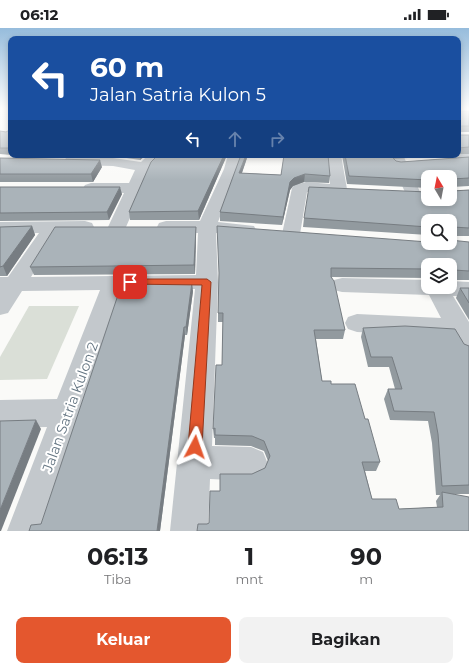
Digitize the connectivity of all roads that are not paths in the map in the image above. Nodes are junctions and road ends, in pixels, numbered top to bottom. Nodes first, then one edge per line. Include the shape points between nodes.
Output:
1 (153, 158) edge
2 (234, 158) edge
3 (335, 158) edge
4 (469, 158) edge
5 (397, 160) edge
6 (446, 160) edge
7 (55, 161) edge
8 (415, 163) edge
9 (144, 167) junction
10 (79, 188) edge
11 (134, 188) junction
12 (413, 193) edge
13 (132, 227) junction
14 (207, 227) junction
15 (0, 228) edge
16 (52, 228) junction
17 (114, 282) junction
18 (207, 282) junction
19 (8, 284) edge
20 (342, 285) dead end
21 (421, 287) edge
22 (457, 289) edge
23 (469, 290) edge
24 (440, 294) edge
25 (0, 307) edge
26 (357, 323) dead end
27 (464, 337) edge
28 (69, 413) junction
29 (0, 414) edge
30 (194, 462) junction
31 (251, 464) dead end
32 (26, 531) edge
33 (189, 531) edge

1 - 9 street
2 - 14 street
3 - 14 street via 346,190 300,188 284,233
4 - 6 street
5 - 8 street
5 - 12 street
7 - 9 street via 113,162
9 - 11 street
10 - 11 street
11 - 13 street
13 - 14 street
13 - 16 street
14 - 18 street
15 - 16 street
16 - 19 street
17 - 18 street
17 - 19 street
17 - 28 street, Jalan Satria Kulon 2
18 - 30 street
19 - 25 street
20 - 21 street
22 - 23 street
24 - 27 street
26 - 27 street
28 - 29 street
28 - 32 street, Jalan Satria Kulon 2
30 - 31 street
30 - 33 street

